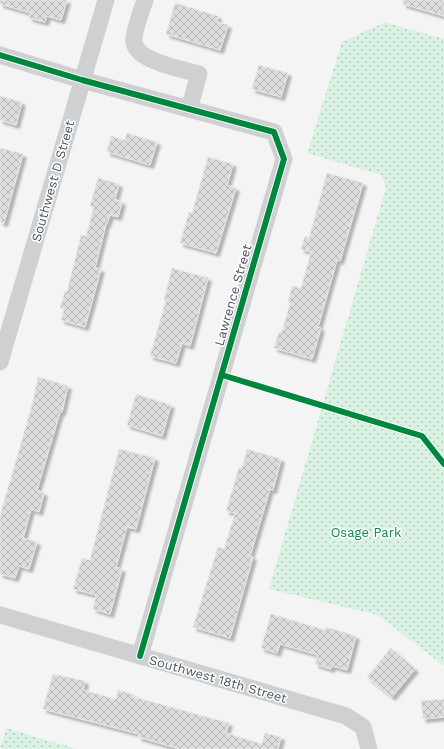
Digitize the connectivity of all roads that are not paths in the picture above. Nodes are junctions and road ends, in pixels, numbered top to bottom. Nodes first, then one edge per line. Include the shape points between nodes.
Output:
1 (106, 0) edge
2 (145, 0) edge
3 (0, 55) edge
4 (82, 80) junction
5 (189, 109) junction
6 (0, 362) edge
7 (0, 615) edge
8 (140, 656) junction
9 (369, 749) edge

1 - 4 street, Southwest D Street
2 - 5 street via 134,40 135,49 140,55 151,60 199,74
3 - 4 street, Lawrence Street
4 - 5 street, Lawrence Street
4 - 6 street, Southwest D Street
5 - 8 street, Lawrence Street via 274,132 284,159
7 - 8 street, Southwest 18th Street
8 - 9 street, Southwest 18th Street via 346,716 363,727

